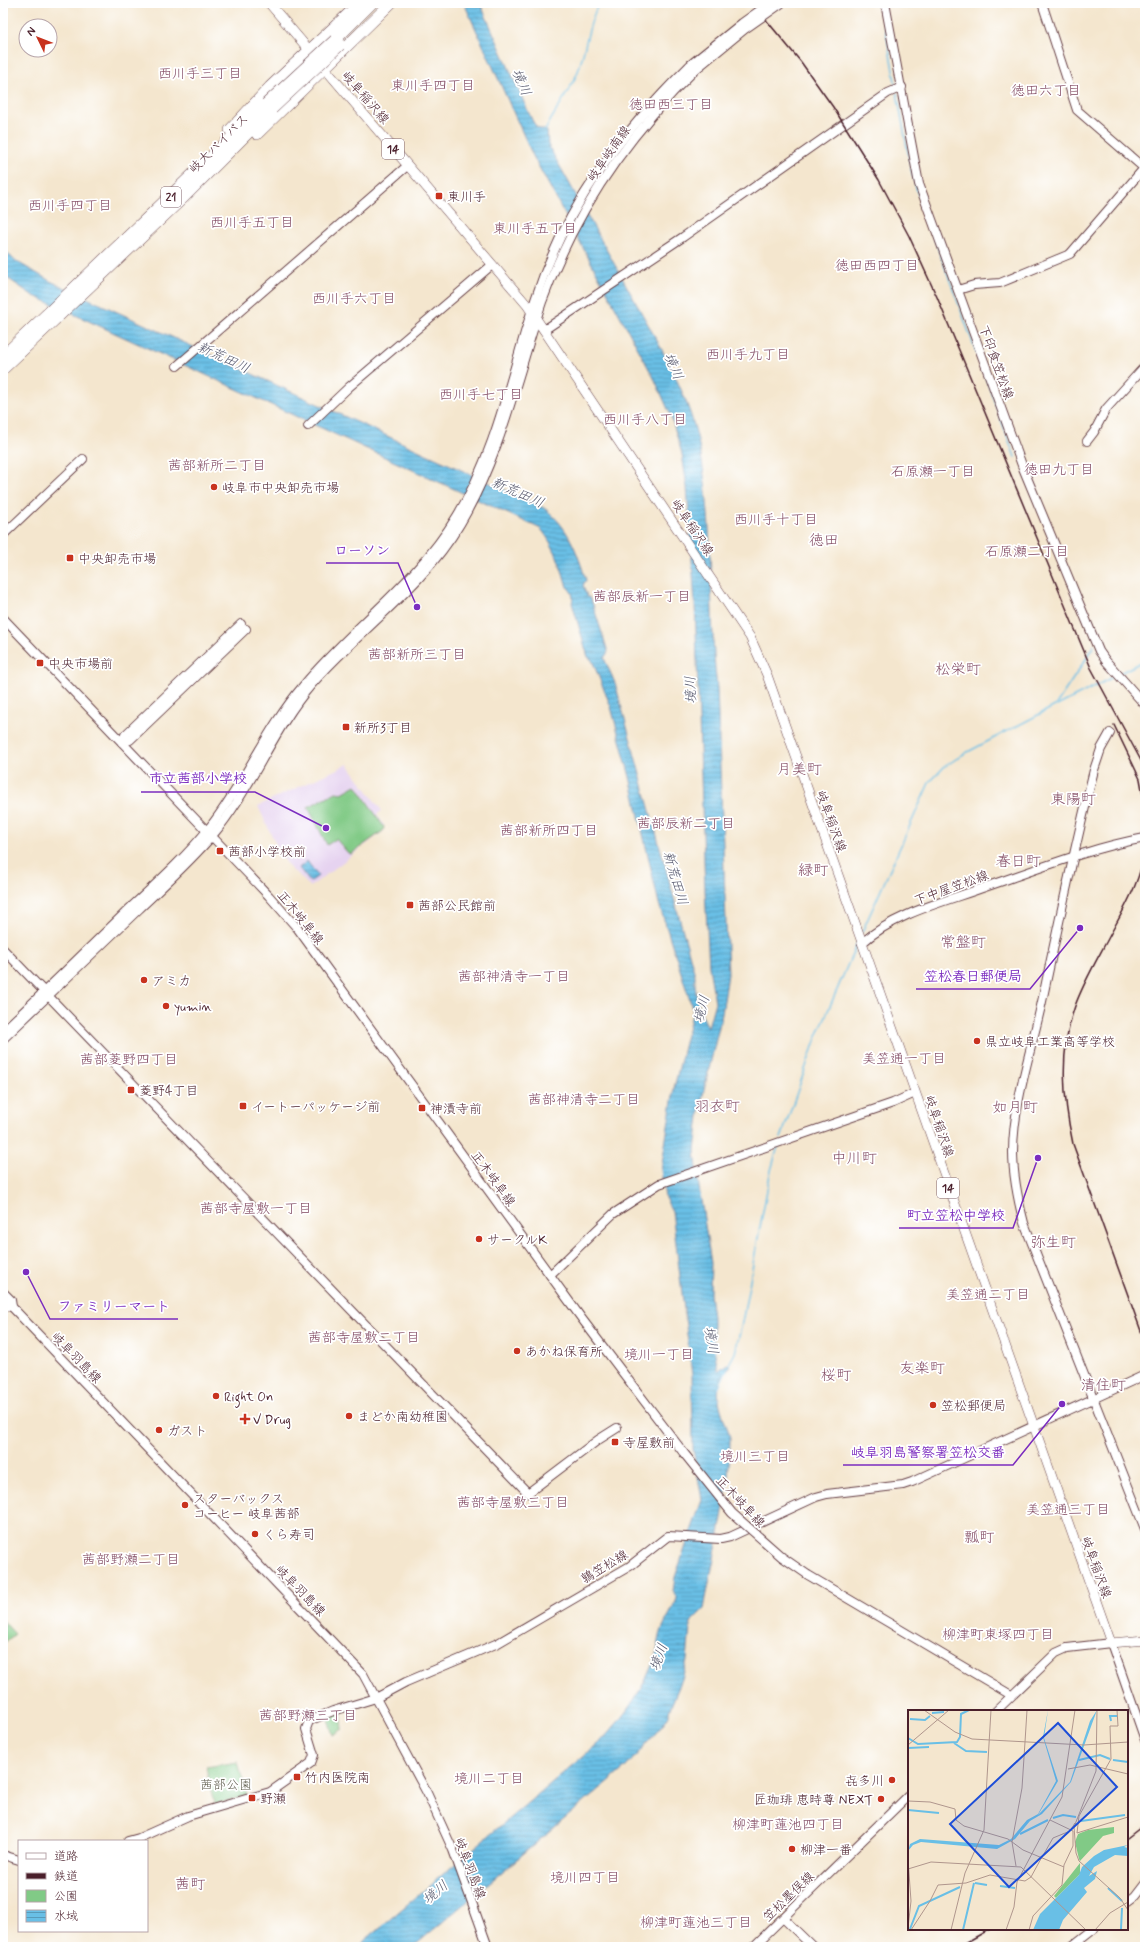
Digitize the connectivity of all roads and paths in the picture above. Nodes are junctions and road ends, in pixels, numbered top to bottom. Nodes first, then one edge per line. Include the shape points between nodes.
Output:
1 (269, 3) edge
2 (360, 3) edge
3 (372, 3) edge
4 (383, 3) edge
5 (391, 3) edge
6 (770, 3) edge
7 (782, 3) edge
8 (885, 3) edge
9 (1042, 3) edge
10 (337, 42) junction
11 (308, 49) junction
12 (692, 68) junction
13 (324, 69) junction
14 (901, 87) junction
15 (407, 166) junction
16 (1145, 168) edge
17 (179, 195) junction
18 (569, 229) junction
19 (492, 265) junction
20 (958, 290) junction
21 (534, 316) junction
22 (544, 330) junction
23 (3, 356) edge
24 (178, 364) dead end
25 (1145, 366) edge
26 (3, 369) edge
27 (309, 425) dead end
28 (1087, 441) dead end
29 (83, 459) dead end
30 (3, 535) edge
31 (3, 618) edge
32 (243, 626) dead end
33 (1145, 705) edge
34 (1110, 733) dead end
35 (122, 742) junction
36 (210, 833) junction
37 (1145, 838) edge
38 (1074, 856) junction
39 (861, 940) junction
40 (3, 949) edge
41 (46, 994) junction
42 (3, 1031) edge
43 (3, 1039) edge
44 (915, 1093) junction
45 (550, 1275) junction
46 (3, 1292) edge
47 (3, 1304) edge
48 (12, 1307) junction
49 (1145, 1375) edge
50 (1094, 1399) junction
51 (1033, 1426) junction
52 (618, 1428) dead end
53 (1145, 1529) edge
54 (1145, 1640) edge
55 (1111, 1643) junction
56 (1011, 1695) junction
57 (376, 1698) junction
58 (997, 1710) edge
59 (1145, 1740) edge
60 (908, 1797) edge
61 (132, 1840) edge
62 (3, 1855) edge
63 (18, 1860) edge
64 (1145, 1882) edge
65 (1128, 1901) edge
66 (783, 1918) junction
67 (1093, 1930) edge
68 (488, 1947) edge
69 (753, 1947) edge
70 (812, 1947) edge
71 (1071, 1947) edge

1 - 11 main road, 岐阜稲沢線 / 14
2 - 11 highway, 21
3 - 10 highway, 岐大バイパス / 21
4 - 10 highway, 岐大バイパス / 21
5 - 13 highway, 21
6 - 12 main road, 岐阜岐南線, bridge via 742,23
7 - 12 main road, 岐阜岐南線, bridge
8 - 14 main road, 下印食笠松線
9 - 16 main road via 1077,110
10 - 17 highway, 岐大バイパス / 21, bridge
11 - 13 main road, 岐阜稲沢線 / 14
11 - 17 highway, 21 via 183,178
12 - 18 main road, 岐阜岐南線 via 636,133
12 - 18 main road, 岐阜岐南線 via 633,125 583,195
13 - 15 main road, 岐阜稲沢線 / 14
13 - 17 highway, 21 via 286,108 200,186
14 - 20 main road, 下印食笠松線 via 919,184
14 - 22 main road
15 - 19 main road, 岐阜稲沢線 / 14
15 - 24 main road
16 - 20 main road via 1070,254 1000,283 974,285
17 - 23 highway, 岐大バイパス / 21
17 - 26 highway, 岐大バイパス / 21
18 - 21 main road, 岐阜岐南線
19 - 21 main road, 岐阜稲沢線 / 14
19 - 27 main road
20 - 33 main road, 下印食笠松線 via 1023,468 1099,651
21 - 22 main road, 岐阜稲沢線 / 14
21 - 36 main road, 岐阜岐南線 via 482,475 470,500 418,570 302,687 275,724
22 - 39 main road, 岐阜稲沢線 / 14 via 743,625 766,673
25 - 28 main road via 1106,409
29 - 30 main road
31 - 35 main road, 正木岐阜線
32 - 35 main road via 125,735
34 - 38 main road via 1094,770
35 - 36 main road, 正木岐阜線
36 - 41 main road, 岐阜岐南線
36 - 45 main road, 正木岐阜線 via 298,929
37 - 38 main road, 下中屋笠松線
38 - 39 main road, 下中屋笠松線 via 909,914
38 - 50 main road via 1018,1112 1013,1152 1017,1195 1024,1223
39 - 44 main road, 岐阜稲沢線 / 14
40 - 41 main road
41 - 42 main road
41 - 43 main road
41 - 52 main road via 528,1493
44 - 45 main road via 659,1184 613,1214
44 - 51 main road, 岐阜稲沢線 / 14
45 - 56 main road, 正木岐阜線, bridge via 623,1374 732,1513 782,1557 808,1575
46 - 48 main road, 岐阜羽島線 via 11,1300
47 - 48 main road, 岐阜羽島線
48 - 57 main road, 岐阜羽島線 via 357,1666
49 - 50 main road, 鶉笠松線
50 - 51 main road, 鶉笠松線
50 - 53 main road
51 - 55 main road, 岐阜稲沢線 / 14
51 - 57 main road, 鶉笠松線 via 903,1485 827,1494 807,1500 721,1539 668,1536 630,1566 498,1643 406,1682
54 - 55 main road
55 - 56 main road via 1067,1648 1056,1653
55 - 59 main road
56 - 58 main road
57 - 61 main road, 鶉笠松線 via 309,1721 306,1729 314,1759 311,1764 270,1792 188,1816
57 - 68 main road, 岐阜羽島線 via 434,1808 453,1850
60 - 66 main road, 笠松墨俣線
62 - 63 main road
64 - 65 main road
66 - 69 main road, 笠松墨俣線
66 - 70 main road
67 - 71 main road

